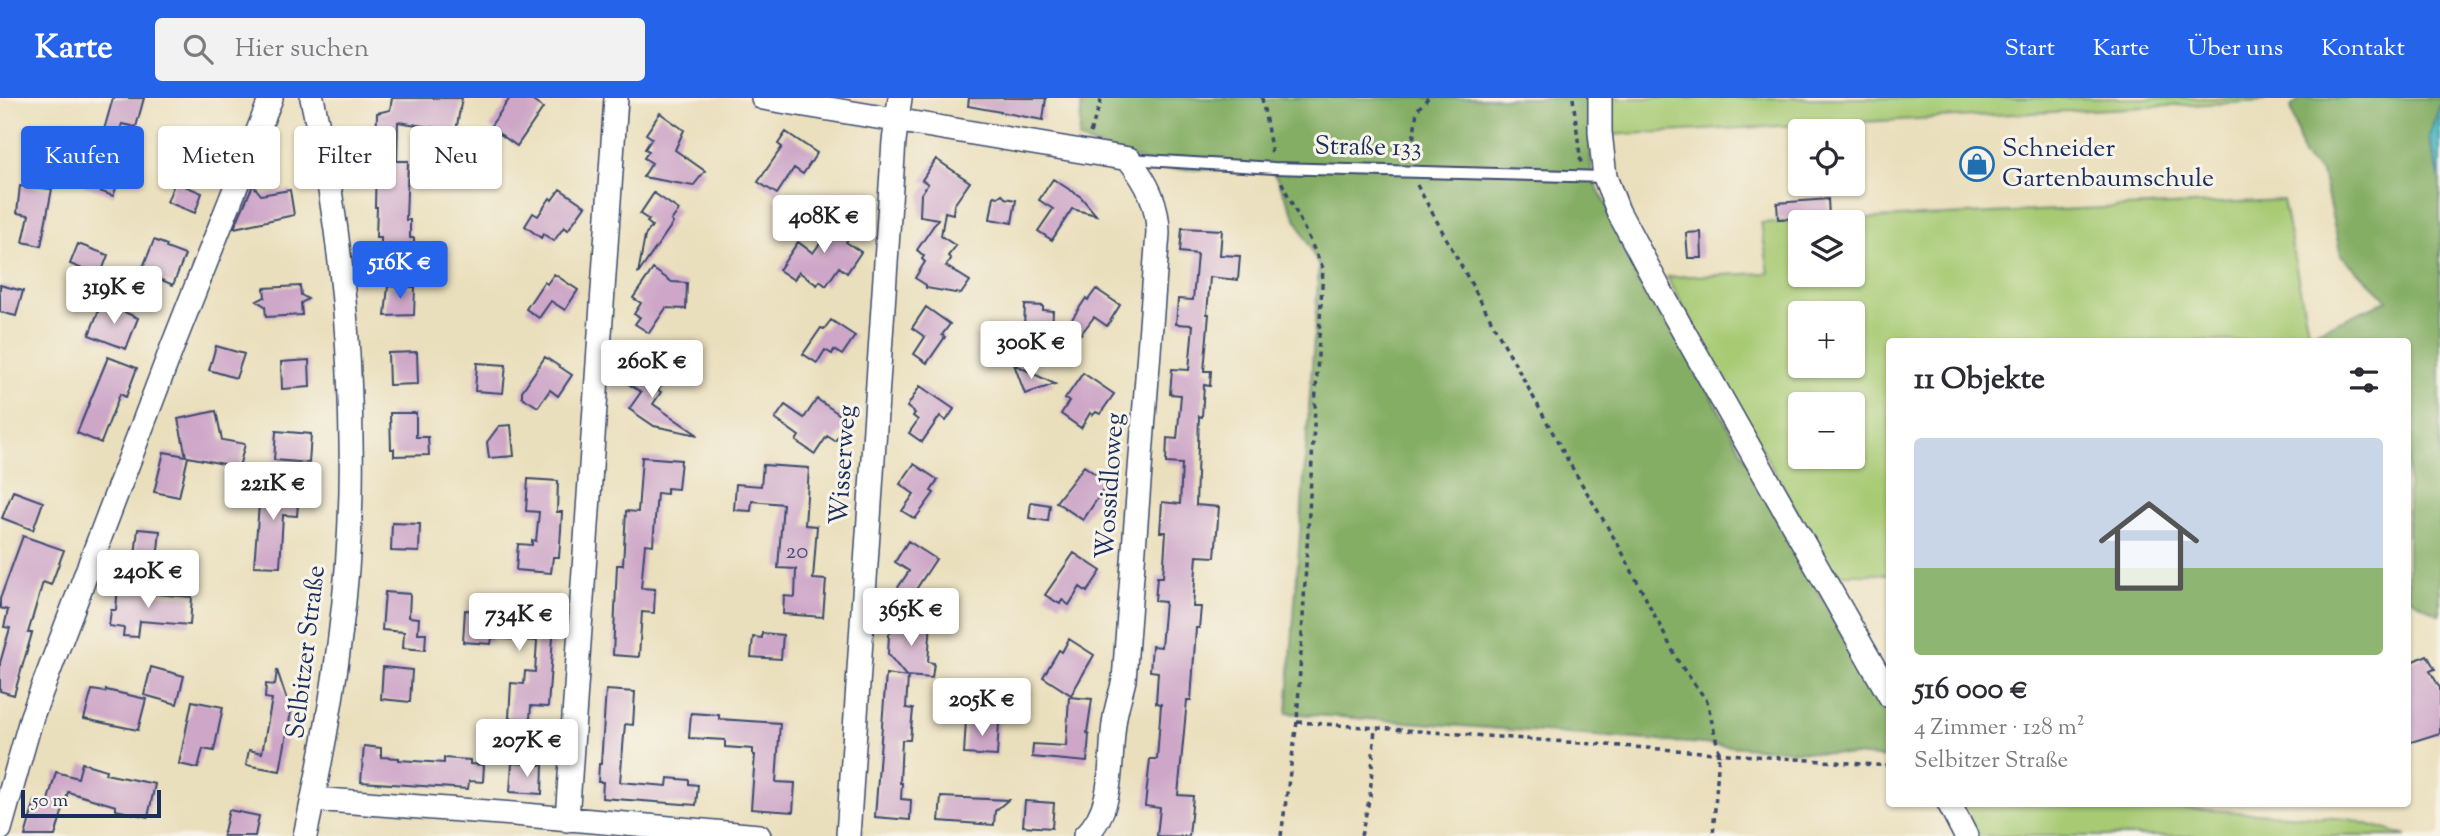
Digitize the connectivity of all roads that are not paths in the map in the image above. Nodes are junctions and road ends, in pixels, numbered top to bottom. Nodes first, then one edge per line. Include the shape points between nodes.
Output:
1 (271, 98) edge
2 (312, 98) edge
3 (616, 98) edge
4 (763, 98) edge
5 (1600, 98) edge
6 (898, 109) edge
7 (1129, 159) junction
8 (1594, 176) junction
9 (1886, 689) edge
10 (313, 799) junction
11 (1951, 807) edge
12 (567, 820) junction
13 (0, 829) edge
14 (1091, 829) edge
15 (305, 836) edge
16 (759, 836) edge
17 (848, 836) edge
18 (1966, 836) edge

1 - 13 street via 32,716
2 - 10 street, Selbitzer Straße via 339,256 351,442 349,537 339,644
3 - 12 street
4 - 6 street
5 - 8 street
6 - 7 street
6 - 17 street, Wisserweg
7 - 8 lane, Straße 133 via 1275,169
7 - 14 street, Wossidloweg via 1153,197 1158,233 1124,680 1106,802
8 - 9 street via 1618,211
10 - 12 street
10 - 15 street, Selbitzer Straße
11 - 18 street
12 - 16 street

